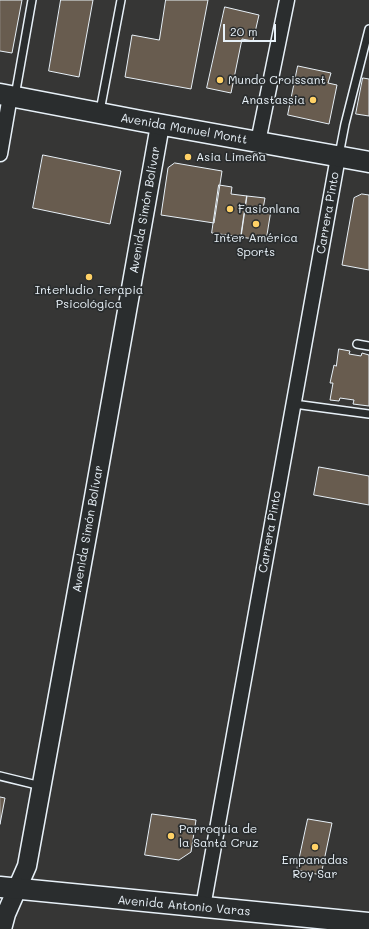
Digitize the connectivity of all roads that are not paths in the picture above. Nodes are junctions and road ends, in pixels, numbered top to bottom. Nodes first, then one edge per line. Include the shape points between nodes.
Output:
1 (32, 0) edge
2 (121, 0) edge
3 (287, 0) edge
4 (369, 29) edge
5 (8, 96) edge
6 (100, 113) junction
7 (160, 125) junction
8 (258, 142) junction
9 (0, 154) edge
10 (338, 157) junction
11 (369, 162) edge
12 (357, 344) dead end
13 (369, 346) edge
14 (294, 404) junction
15 (369, 414) edge
16 (0, 776) edge
17 (42, 786) junction
18 (9, 888) edge
19 (202, 908) junction
20 (369, 923) edge
21 (2, 929) edge

1 - 5 lane
2 - 6 lane
3 - 8 street
4 - 10 lane
5 - 6 main road, Avenida Manuel Montt
5 - 9 street
6 - 7 main road, Avenida Manuel Montt
7 - 8 main road, Avenida Manuel Montt
7 - 17 street, Avenida Simón Bolívar
8 - 10 main road, Avenida Manuel Montt
10 - 11 main road, Avenida Manuel Montt
10 - 14 street, Carrera Pinto
12 - 13 lane
14 - 15 lane
14 - 19 street, Carrera Pinto
16 - 17 lane
17 - 18 street, Avenida Simón Bolívar via 27,866
18 - 19 main road, Avenida Antonio Varas
18 - 21 street, Avenida Simón Bolívar
19 - 20 main road, Avenida Antonio Varas

